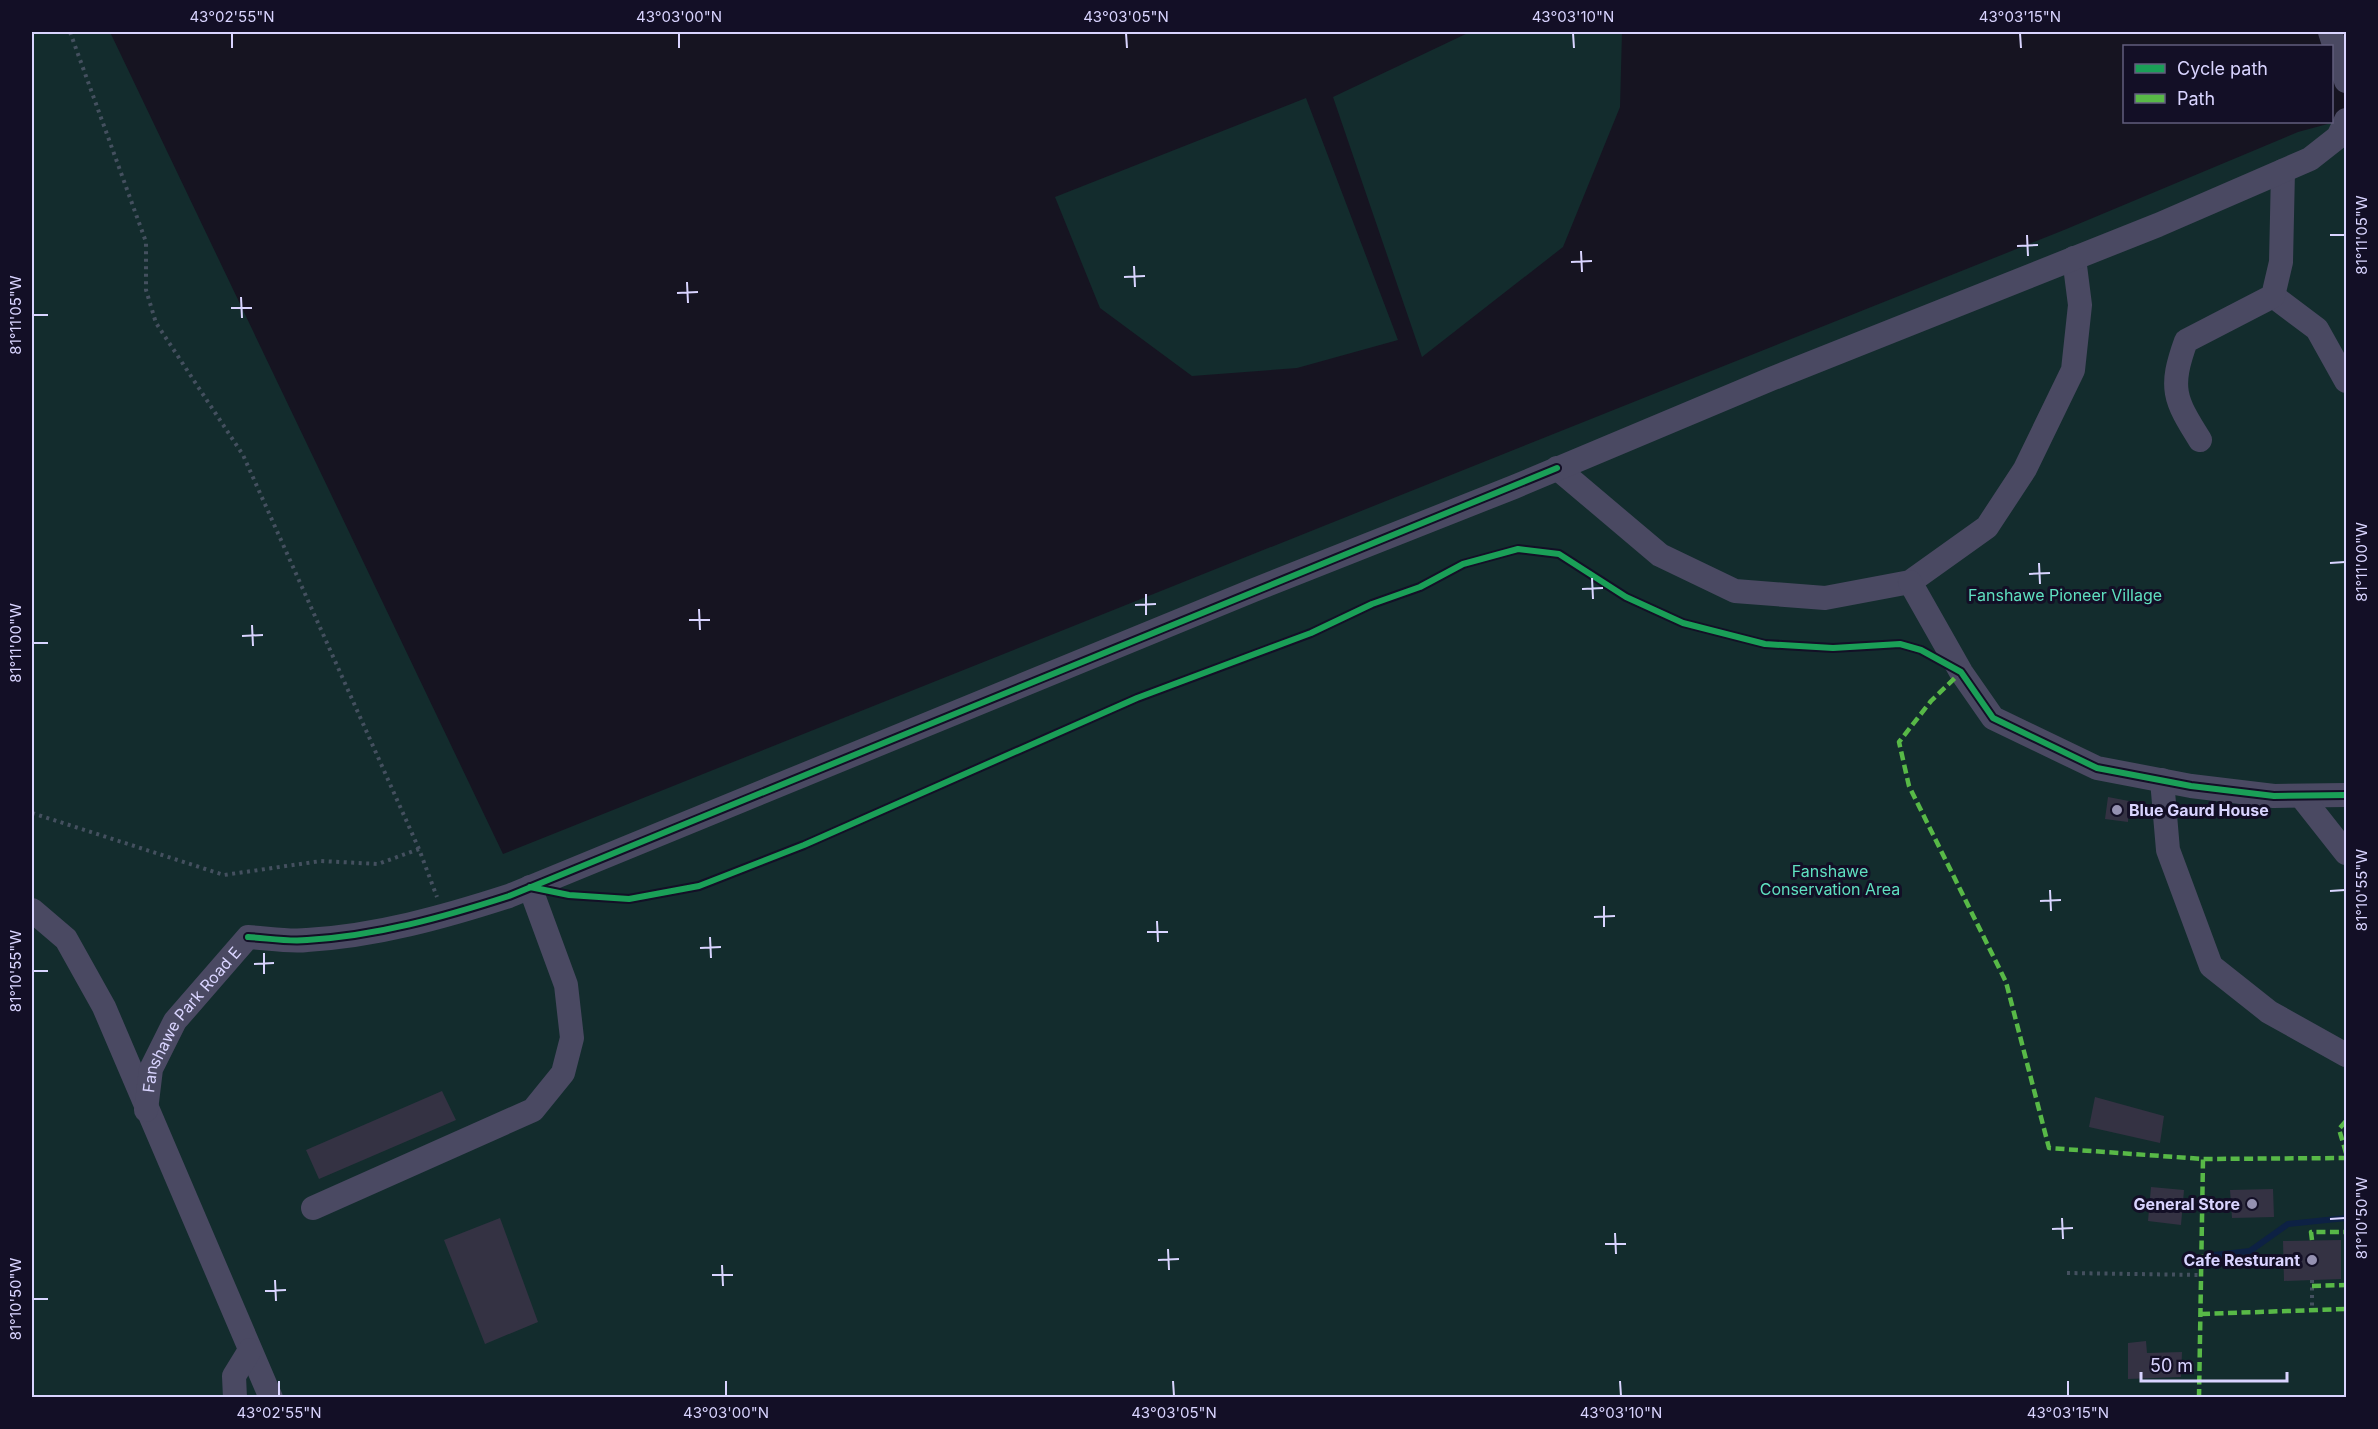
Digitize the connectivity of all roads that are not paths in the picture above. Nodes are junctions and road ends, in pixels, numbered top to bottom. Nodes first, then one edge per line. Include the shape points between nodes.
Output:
1 (2330, 32) edge
2 (2346, 81) edge
3 (2346, 120) edge
4 (2283, 171) junction
5 (2074, 258) junction
6 (2272, 296) junction
7 (2346, 381) edge
8 (2200, 440) dead end
9 (1557, 468) junction
10 (1910, 582) junction
11 (2162, 780) junction
12 (2346, 795) edge
13 (2301, 796) junction
14 (2346, 853) edge
15 (530, 887) junction
16 (32, 910) edge
17 (2346, 1054) edge
18 (146, 1110) junction
19 (314, 1208) dead end
20 (250, 1350) junction
21 (235, 1398) edge
22 (271, 1398) edge

1 - 2 street
3 - 4 street via 2338,136 2310,159
4 - 5 street
4 - 6 street via 2281,262
5 - 9 street
5 - 10 street via 2080,305 2073,370 2025,469 1987,527
6 - 7 street via 2317,329
6 - 8 street via 2186,341 2175,371 2178,405
9 - 10 street via 1660,555 1735,591 1826,598
9 - 15 street
10 - 11 street via 1961,672 1993,718 2097,768
11 - 13 street via 2274,796
11 - 17 street via 2168,850 2211,966 2269,1012
12 - 13 street
13 - 14 street
15 - 18 street, Fanshawe Park Road E via 444,916 307,940 248,937 175,1021 151,1069
15 - 19 street via 566,985 572,1038 563,1073 533,1110
16 - 18 street via 66,939 104,1007
18 - 20 street
20 - 21 street via 234,1376
20 - 22 street

